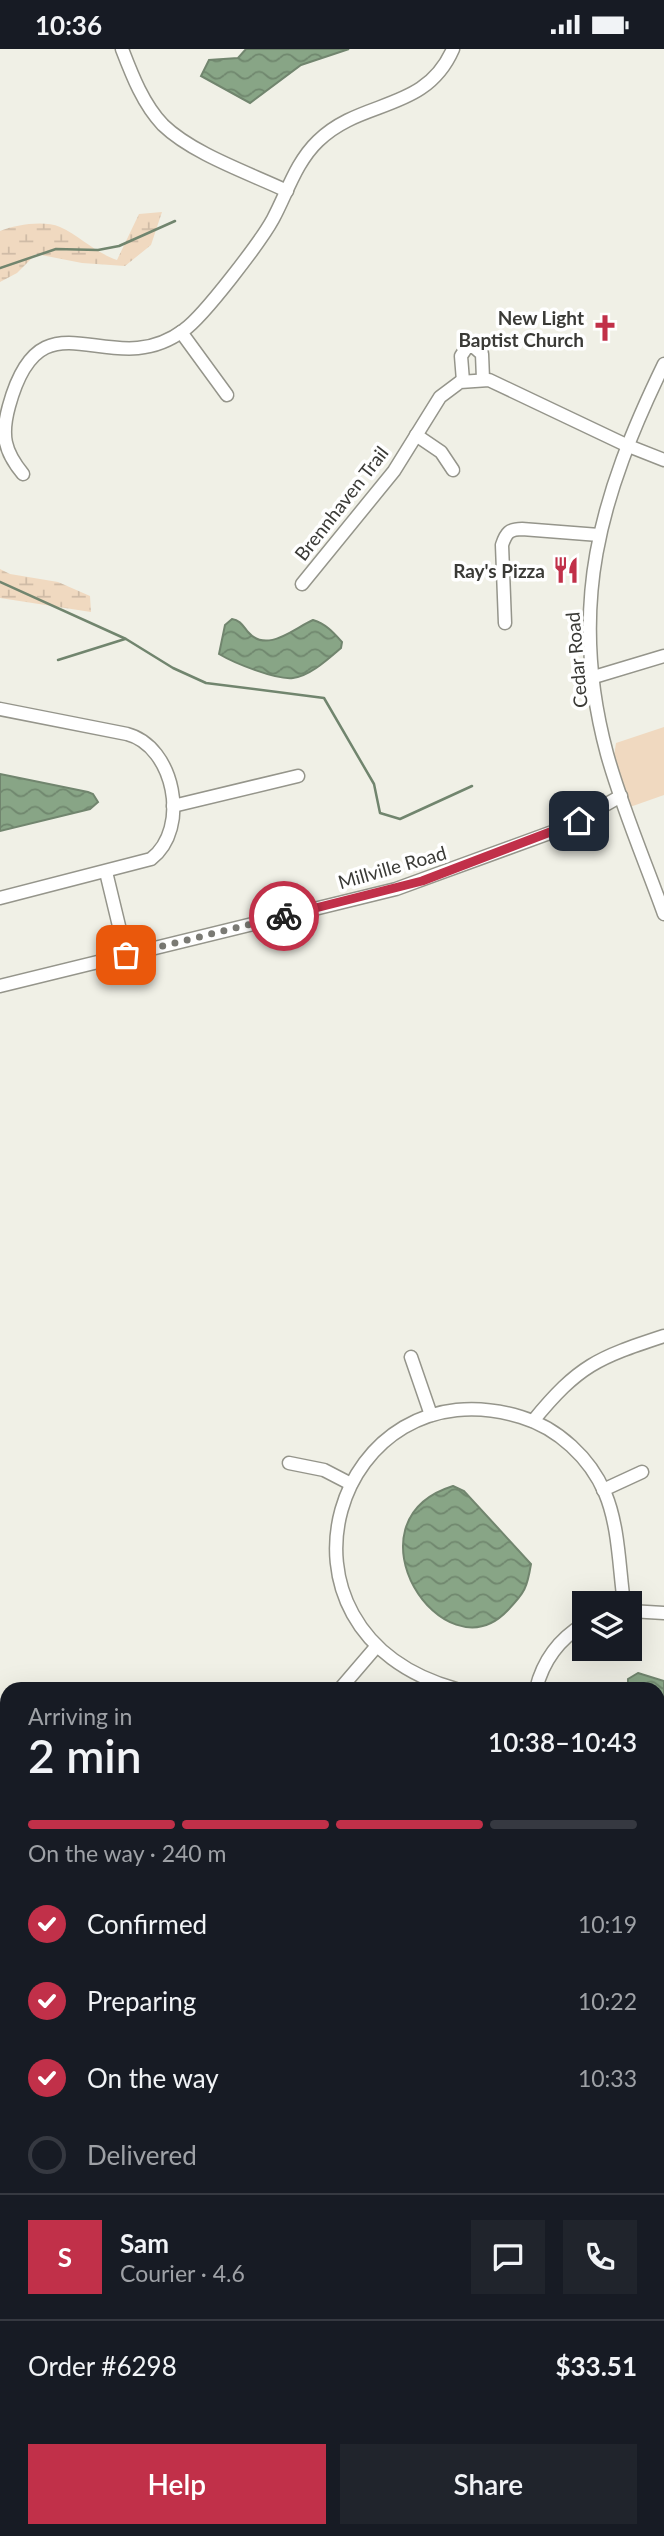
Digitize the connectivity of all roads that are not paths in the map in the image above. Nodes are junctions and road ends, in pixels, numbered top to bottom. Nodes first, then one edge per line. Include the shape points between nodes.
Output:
1 (122, 49) edge
2 (453, 49) edge
3 (287, 191) junction
4 (181, 332) junction
5 (664, 363) edge
6 (483, 379) junction
7 (463, 381) junction
8 (227, 395) dead end
9 (416, 435) junction
10 (625, 445) junction
11 (664, 460) edge
12 (453, 470) dead end
13 (23, 474) dead end
14 (599, 535) junction
15 (302, 584) dead end
16 (505, 623) dead end
17 (664, 656) edge
18 (594, 677) junction
19 (0, 709) edge
20 (298, 776) dead end
21 (621, 796) junction
22 (173, 806) junction
23 (106, 872) junction
24 (0, 898) edge
25 (664, 914) edge
26 (126, 955) junction
27 (0, 986) edge
28 (664, 1336) edge
29 (411, 1357) dead end
30 (431, 1415) junction
31 (533, 1421) junction
32 (289, 1463) dead end
33 (642, 1472) dead end
34 (351, 1484) junction
35 (603, 1490) junction
36 (622, 1591) edge
37 (642, 1612) edge
38 (664, 1613) edge
39 (572, 1633) edge
40 (376, 1647) junction
41 (346, 1682) edge
42 (438, 1682) edge
43 (538, 1682) edge

1 - 3 street via 149,106 172,132
2 - 3 street via 439,74 419,92 342,122 320,138
3 - 4 street via 264,234
4 - 8 street
4 - 13 street via 142,348 66,343 52,344 32,355 14,388 3,436 10,457
5 - 10 street, Cedar Road
6 - 7 street
6 - 7 street via 482,354 467,347 461,356
6 - 10 street
7 - 9 street, Brennhaven Trail via 440,397
9 - 12 street via 441,452
9 - 15 street, Brennhaven Trail via 394,471
10 - 11 street
10 - 14 street, Cedar Road
14 - 16 street via 522,529 506,534 502,545
14 - 18 street, Cedar Road via 591,589
17 - 18 street
18 - 21 street, Cedar Road via 606,751
19 - 22 street via 136,736 161,761
20 - 22 street
21 - 25 street, Cedar Road
21 - 26 street, Millville Road via 566,827 422,881
22 - 23 street via 172,832 159,852 141,863
23 - 24 street
23 - 26 street
26 - 27 street, Millville Road
28 - 31 street via 602,1358 578,1373
29 - 30 street
30 - 31 street via 473,1408
30 - 34 street via 396,1434 371,1455
31 - 35 street via 574,1448
32 - 34 street via 324,1470
33 - 35 street
34 - 40 street via 338,1521 338,1573 347,1604
35 - 36 street
37 - 38 street
39 - 43 street via 557,1645
40 - 41 street
40 - 42 street via 405,1669

